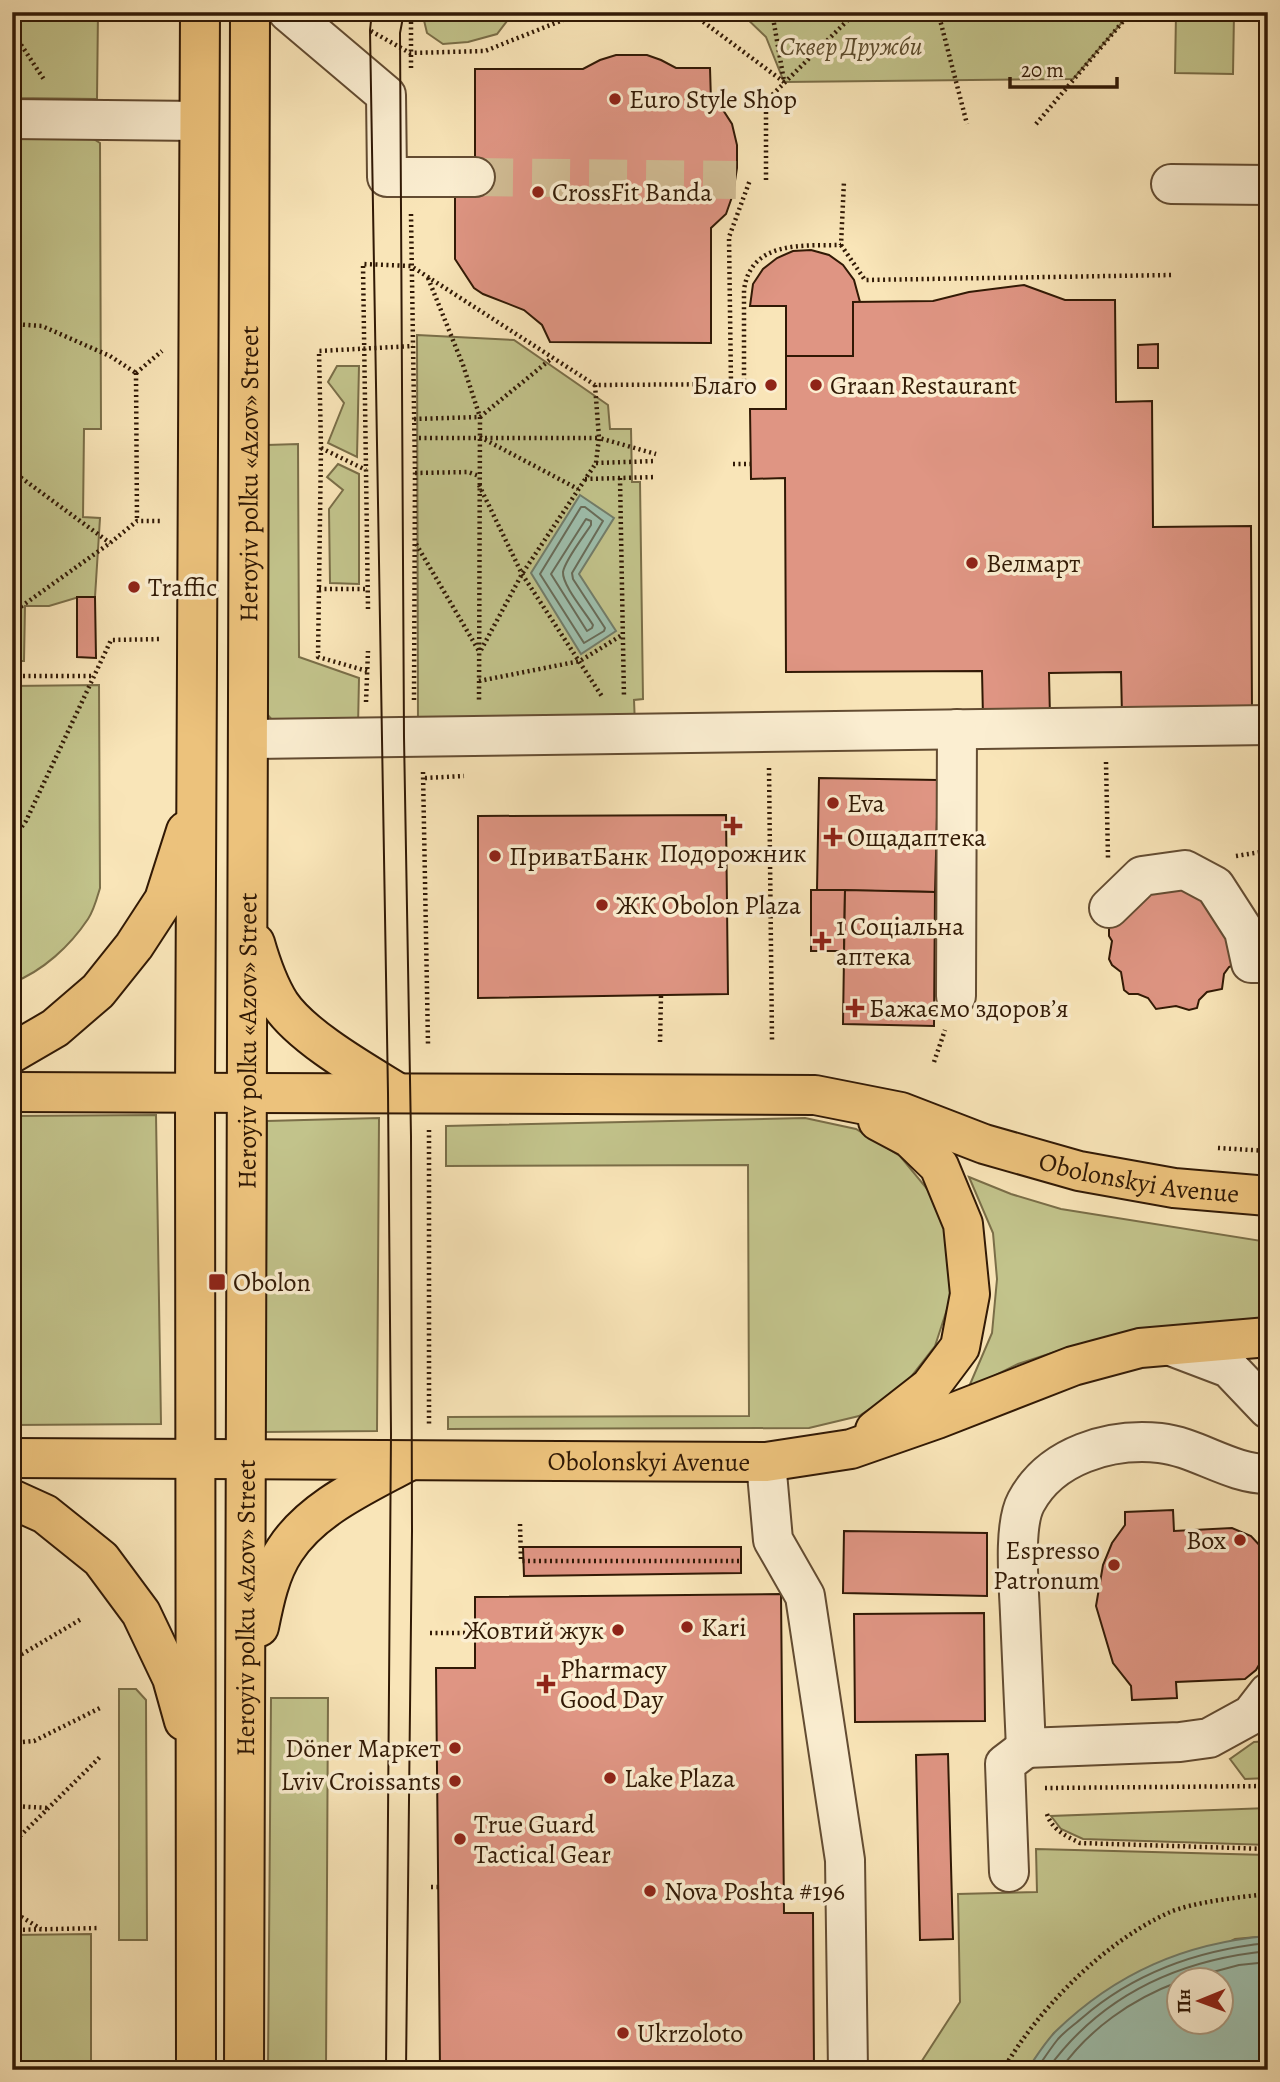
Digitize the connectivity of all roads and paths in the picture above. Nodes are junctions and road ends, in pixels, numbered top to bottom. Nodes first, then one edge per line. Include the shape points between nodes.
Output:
1 (200, 12) edge
2 (250, 12) edge
3 (288, 12) edge
4 (411, 12) edge
5 (583, 12) edge
6 (690, 12) edge
7 (772, 12) edge
8 (856, 12) edge
9 (948, 12) edge
10 (1131, 12) edge
11 (939, 15) edge
12 (362, 25) dead end
13 (12, 31) edge
14 (411, 53) junction
15 (411, 80) dead end
16 (784, 82) junction
17 (12, 119) edge
18 (71, 120) junction
19 (199, 121) junction
20 (967, 124) dead end
21 (1036, 124) dead end
22 (411, 177) junction
23 (475, 177) tunnel mouth
24 (750, 180) dead end
25 (766, 180) dead end
26 (844, 181) dead end
27 (1171, 184) dead end
28 (1268, 185) edge
29 (841, 245) junction
30 (411, 266) junction
31 (1172, 275) dead end
32 (428, 277) junction
33 (12, 324) edge
34 (413, 346) junction
35 (363, 349) junction
36 (163, 351) dead end
37 (552, 358) junction
38 (136, 373) junction
39 (732, 384) junction
40 (595, 385) junction
41 (480, 417) junction
42 (414, 419) junction
43 (479, 437) junction
44 (419, 438) dead end
45 (599, 438) junction
46 (321, 448) junction
47 (656, 454) dead end
48 (655, 461) dead end
49 (596, 463) junction
50 (733, 464) dead end
51 (751, 464) dead end
52 (366, 470) junction
53 (12, 471) edge
54 (415, 473) junction
55 (479, 476) junction
56 (656, 477) dead end
57 (620, 478) junction
58 (585, 479) junction
59 (478, 483) junction
60 (578, 489) junction
61 (137, 521) junction
62 (166, 521) dead end
63 (415, 541) junction
64 (110, 543) junction
65 (522, 574) junction
66 (319, 589) junction
67 (367, 589) junction
68 (368, 609) dead end
69 (12, 614) edge
70 (622, 635) junction
71 (167, 639) dead end
72 (368, 650) dead end
73 (480, 652) junction
74 (580, 661) junction
75 (367, 671) junction
76 (12, 676) edge
77 (93, 676) junction
78 (479, 681) junction
79 (1268, 725) edge
80 (957, 729) junction
81 (625, 735) junction
82 (479, 736) junction
83 (414, 737) junction
84 (248, 739) junction
85 (347, 747) junction
86 (1106, 751) dead end
87 (769, 766) dead end
88 (197, 792) junction
89 (13, 837) edge
90 (1109, 908) joint
91 (248, 916) junction
92 (1268, 963) edge
93 (661, 995) dead end
94 (956, 996) dead end
95 (772, 1040) dead end
96 (660, 1042) dead end
97 (428, 1044) dead end
98 (12, 1053) edge
99 (12, 1092) edge
100 (195, 1093) junction
101 (245, 1093) junction
102 (398, 1093) junction
103 (815, 1095) junction
104 (429, 1125) dead end
105 (1218, 1148) dead end
106 (1268, 1151) edge
107 (1268, 1196) edge
108 (1268, 1337) edge
109 (1171, 1346) junction
110 (1268, 1409) edge
111 (419, 1446) junction
112 (851, 1449) junction
113 (12, 1458) edge
114 (195, 1459) junction
115 (246, 1460) junction
116 (766, 1462) junction
117 (1268, 1474) edge
118 (12, 1499) edge
119 (520, 1524) dead end
120 (741, 1561) dead end
121 (83, 1618) dead end
122 (430, 1633) dead end
123 (475, 1633) dead end
124 (12, 1660) edge
125 (1268, 1693) edge
126 (243, 1698) junction
127 (100, 1708) dead end
128 (12, 1742) edge
129 (1035, 1747) junction
130 (100, 1757) dead end
131 (197, 1767) junction
132 (1268, 1786) edge
133 (1043, 1788) junction
134 (1045, 1798) dead end
135 (12, 1806) edge
136 (49, 1808) junction
137 (1046, 1808) dead end
138 (12, 1844) edge
139 (1268, 1849) edge
140 (1009, 1872) dead end
141 (431, 1886) dead end
142 (438, 1887) dead end
143 (1268, 1894) edge
144 (12, 1910) edge
145 (100, 1928) dead end
146 (12, 1930) edge
147 (42, 1930) junction
148 (196, 2070) edge
149 (244, 2070) edge
150 (848, 2070) edge
151 (1003, 2070) edge

1 - 19 main road, Heroyiv polku «Azov» Street
2 - 84 main road, Heroyiv polku «Azov» Street
3 - 22 lane via 386,95 387,177
4 - 14 path
5 - 14 path via 485,51
6 - 16 path
7 - 16 path
8 - 16 path
9 - 11 path
10 - 21 path
11 - 20 path
12 - 14 path
13 - 18 path
14 - 15 path
16 - 25 path via 766,101
17 - 18 lane
18 - 19 lane
19 - 88 main road, Heroyiv polku «Azov» Street
22 - 23 lane
22 - 30 path
24 - 39 path via 730,237
26 - 29 path
27 - 28 lane
29 - 31 path via 865,280
29 - 39 path via 771,251 746,275 744,384
30 - 32 path
30 - 34 path
30 - 35 path via 363,264
32 - 37 path
32 - 41 path
33 - 38 path via 41,326 110,356
34 - 35 path
34 - 42 path
35 - 46 path via 319,351
35 - 52 path
36 - 38 path
37 - 40 path
37 - 41 path
38 - 61 path
39 - 40 path
40 - 45 path
41 - 42 path
41 - 43 path
42 - 54 path
43 - 44 path
43 - 45 path
43 - 55 path
43 - 60 path
45 - 47 path
45 - 49 path
46 - 52 path
46 - 66 path
48 - 49 path
49 - 58 path
50 - 51 path
52 - 67 path
53 - 64 path
54 - 55 path
54 - 63 path
55 - 59 path
56 - 57 path
57 - 58 path
57 - 70 path
58 - 60 path
59 - 65 path
59 - 73 path
60 - 65 path
61 - 62 path
61 - 64 path
63 - 73 path
63 - 83 path
64 - 69 path
65 - 73 path
65 - 74 path
66 - 67 path
66 - 75 path via 318,657
67 - 68 path
70 - 74 path
70 - 81 path
71 - 77 path via 111,640
72 - 75 path
73 - 78 path
74 - 78 path
74 - 81 path
75 - 85 path
76 - 77 path
77 - 89 path via 26,821
78 - 82 path
79 - 80 lane
80 - 81 lane
80 - 94 lane
81 - 82 lane
82 - 83 lane
83 - 85 lane
83 - 97 path via 425,778
84 - 85 lane
84 - 91 main road, Heroyiv polku «Azov» Street
86 - 90 path
87 - 95 path
88 - 98 main road via 164,900 134,946 98,991 55,1027
88 - 100 main road, Heroyiv polku «Azov» Street
90 - 92 lane via 1142,876 1185,870 1214,886 1244,931 1251,963
91 - 101 main road, Heroyiv polku «Azov» Street
91 - 102 main road via 261,967 281,1005 346,1062
93 - 96 path
99 - 100 main road, Obolonskyi Avenue
100 - 101 main road, Obolonskyi Avenue
100 - 114 main road, Heroyiv polku «Azov» Street
101 - 102 main road, Obolonskyi Avenue
101 - 115 main road, Heroyiv polku «Azov» Street
102 - 103 main road, Obolonskyi Avenue
103 - 107 main road, Obolonskyi Avenue via 901,1112 984,1144 1079,1171 1174,1188
103 - 112 main road via 910,1138 939,1166 963,1224 970,1294 960,1347 930,1387
104 - 111 path
105 - 106 path
108 - 109 main road, Obolonskyi Avenue
109 - 110 lane via 1229,1368
109 - 112 main road, Obolonskyi Avenue via 1140,1348 1073,1366
111 - 115 main road, Obolonskyi Avenue
111 - 116 main road, Obolonskyi Avenue
111 - 126 main road via 328,1508 283,1552 265,1596
112 - 116 main road, Obolonskyi Avenue
113 - 114 main road, Obolonskyi Avenue
114 - 115 main road, Obolonskyi Avenue
114 - 131 main road, Heroyiv polku «Azov» Street
115 - 126 main road, Heroyiv polku «Azov» Street
116 - 150 lane via 773,1540 805,1596 845,1860
117 - 129 lane via 1160,1443 1111,1444 1082,1452 1045,1477 1025,1504 1018,1543
118 - 131 main road via 44,1514 102,1559 141,1613 172,1678
119 - 120 path via 521,1561
121 - 124 path
122 - 123 path
125 - 129 lane via 1251,1715 1209,1738
126 - 149 main road, Heroyiv polku «Azov» Street
127 - 128 path via 34,1741
129 - 133 path
129 - 140 lane via 1005,1764
130 - 136 path
131 - 148 main road, Heroyiv polku «Azov» Street
132 - 133 path
133 - 134 path
135 - 136 path
136 - 138 path
137 - 139 path via 1047,1818 1058,1832 1080,1843
141 - 142 path
143 - 151 path via 1169,1912 1125,1939 1068,1985 1020,2040
144 - 147 path
145 - 147 path
146 - 147 path

